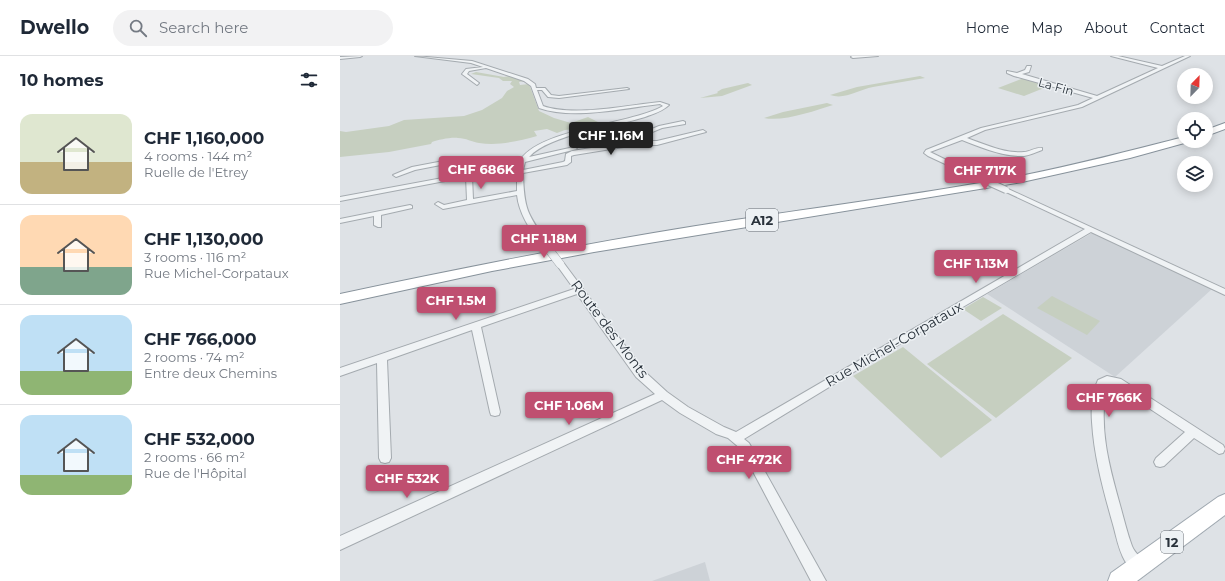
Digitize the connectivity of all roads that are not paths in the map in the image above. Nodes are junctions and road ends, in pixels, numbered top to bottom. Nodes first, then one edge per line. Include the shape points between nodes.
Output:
1 (360, 56) edge
2 (417, 56) edge
3 (876, 56) edge
4 (1113, 56) edge
5 (1130, 56) edge
6 (1188, 56) edge
7 (852, 57) dead end
8 (340, 58) edge
9 (1153, 61) dead end
10 (487, 67) junction
11 (1030, 67) dead end
12 (1163, 68) junction
13 (1008, 72) dead end
14 (1016, 75) junction
15 (477, 84) dead end
16 (534, 89) junction
17 (627, 89) dead end
18 (1097, 98) junction
19 (1225, 122) edge
20 (683, 123) dead end
21 (1213, 126) edge
22 (1225, 126) edge
23 (1213, 130) edge
24 (703, 132) dead end
25 (960, 137) junction
26 (1177, 138) edge
27 (1177, 142) edge
28 (1040, 150) dead end
29 (454, 161) dead end
30 (521, 166) junction
31 (398, 167) dead end
32 (468, 174) junction
33 (396, 175) junction
34 (393, 190) junction
35 (520, 192) junction
36 (340, 199) edge
37 (470, 202) junction
38 (438, 204) dead end
39 (410, 207) dead end
40 (377, 213) junction
41 (340, 221) edge
42 (378, 225) dead end
43 (1091, 229) junction
44 (579, 290) junction
45 (1225, 292) edge
46 (340, 294) edge
47 (340, 299) edge
48 (476, 325) junction
49 (382, 358) junction
50 (340, 372) edge
51 (664, 395) junction
52 (495, 412) dead end
53 (1193, 432) junction
54 (736, 438) junction
55 (1219, 449) dead end
56 (385, 458) dead end
57 (1160, 462) dead end
58 (1225, 503) edge
59 (340, 543) edge
60 (1139, 566) junction
61 (819, 581) edge
62 (1120, 581) edge

1 - 8 street
2 - 10 street via 464,61
3 - 7 street
4 - 12 street
5 - 9 street
6 - 12 street
10 - 15 street via 468,70 464,74
10 - 16 street via 528,81
11 - 14 street, La Fin via 1027,72
12 - 18 street
13 - 14 street, La Fin
14 - 18 street, La Fin
16 - 17 street via 542,88 550,96 558,97
16 - 30 street via 541,107 550,111 667,104 635,119 548,142 533,150
18 - 25 street via 1080,106
19 - 21 highway
20 - 30 street via 661,127 616,144 558,152
22 - 23 highway
24 - 30 street via 657,143 636,143 574,152 568,155 568,162 565,164
25 - 28 street via 1018,154
25 - 43 street, bridge via 927,153
26 - 46 highway, A12 via 1115,155 1026,174 607,240 487,262
27 - 47 highway, A12 via 1121,158 1031,177 608,245
29 - 33 street via 414,168
30 - 32 street
30 - 35 street, Route des Monts
31 - 33 street
32 - 34 street
32 - 37 street
33 - 34 street
34 - 36 street
35 - 37 street
35 - 44 street, Route des Monts, bridge via 526,219
37 - 38 street via 443,207
39 - 40 street
40 - 41 street
40 - 42 street
43 - 45 street
43 - 54 street, Rue Michel-Corpataux
44 - 48 street
44 - 51 street, Route des Monts via 640,374
48 - 49 street
48 - 52 street
49 - 50 street
49 - 56 street
51 - 54 street, Route des Monts via 684,410
51 - 59 street
53 - 55 street
53 - 57 street
53 - 60 street via 1117,382 1107,380 1102,383 1097,412 1100,448 1126,548
54 - 61 street, Route des Monts via 745,446
58 - 60 main road, 12
60 - 62 main road, 12

